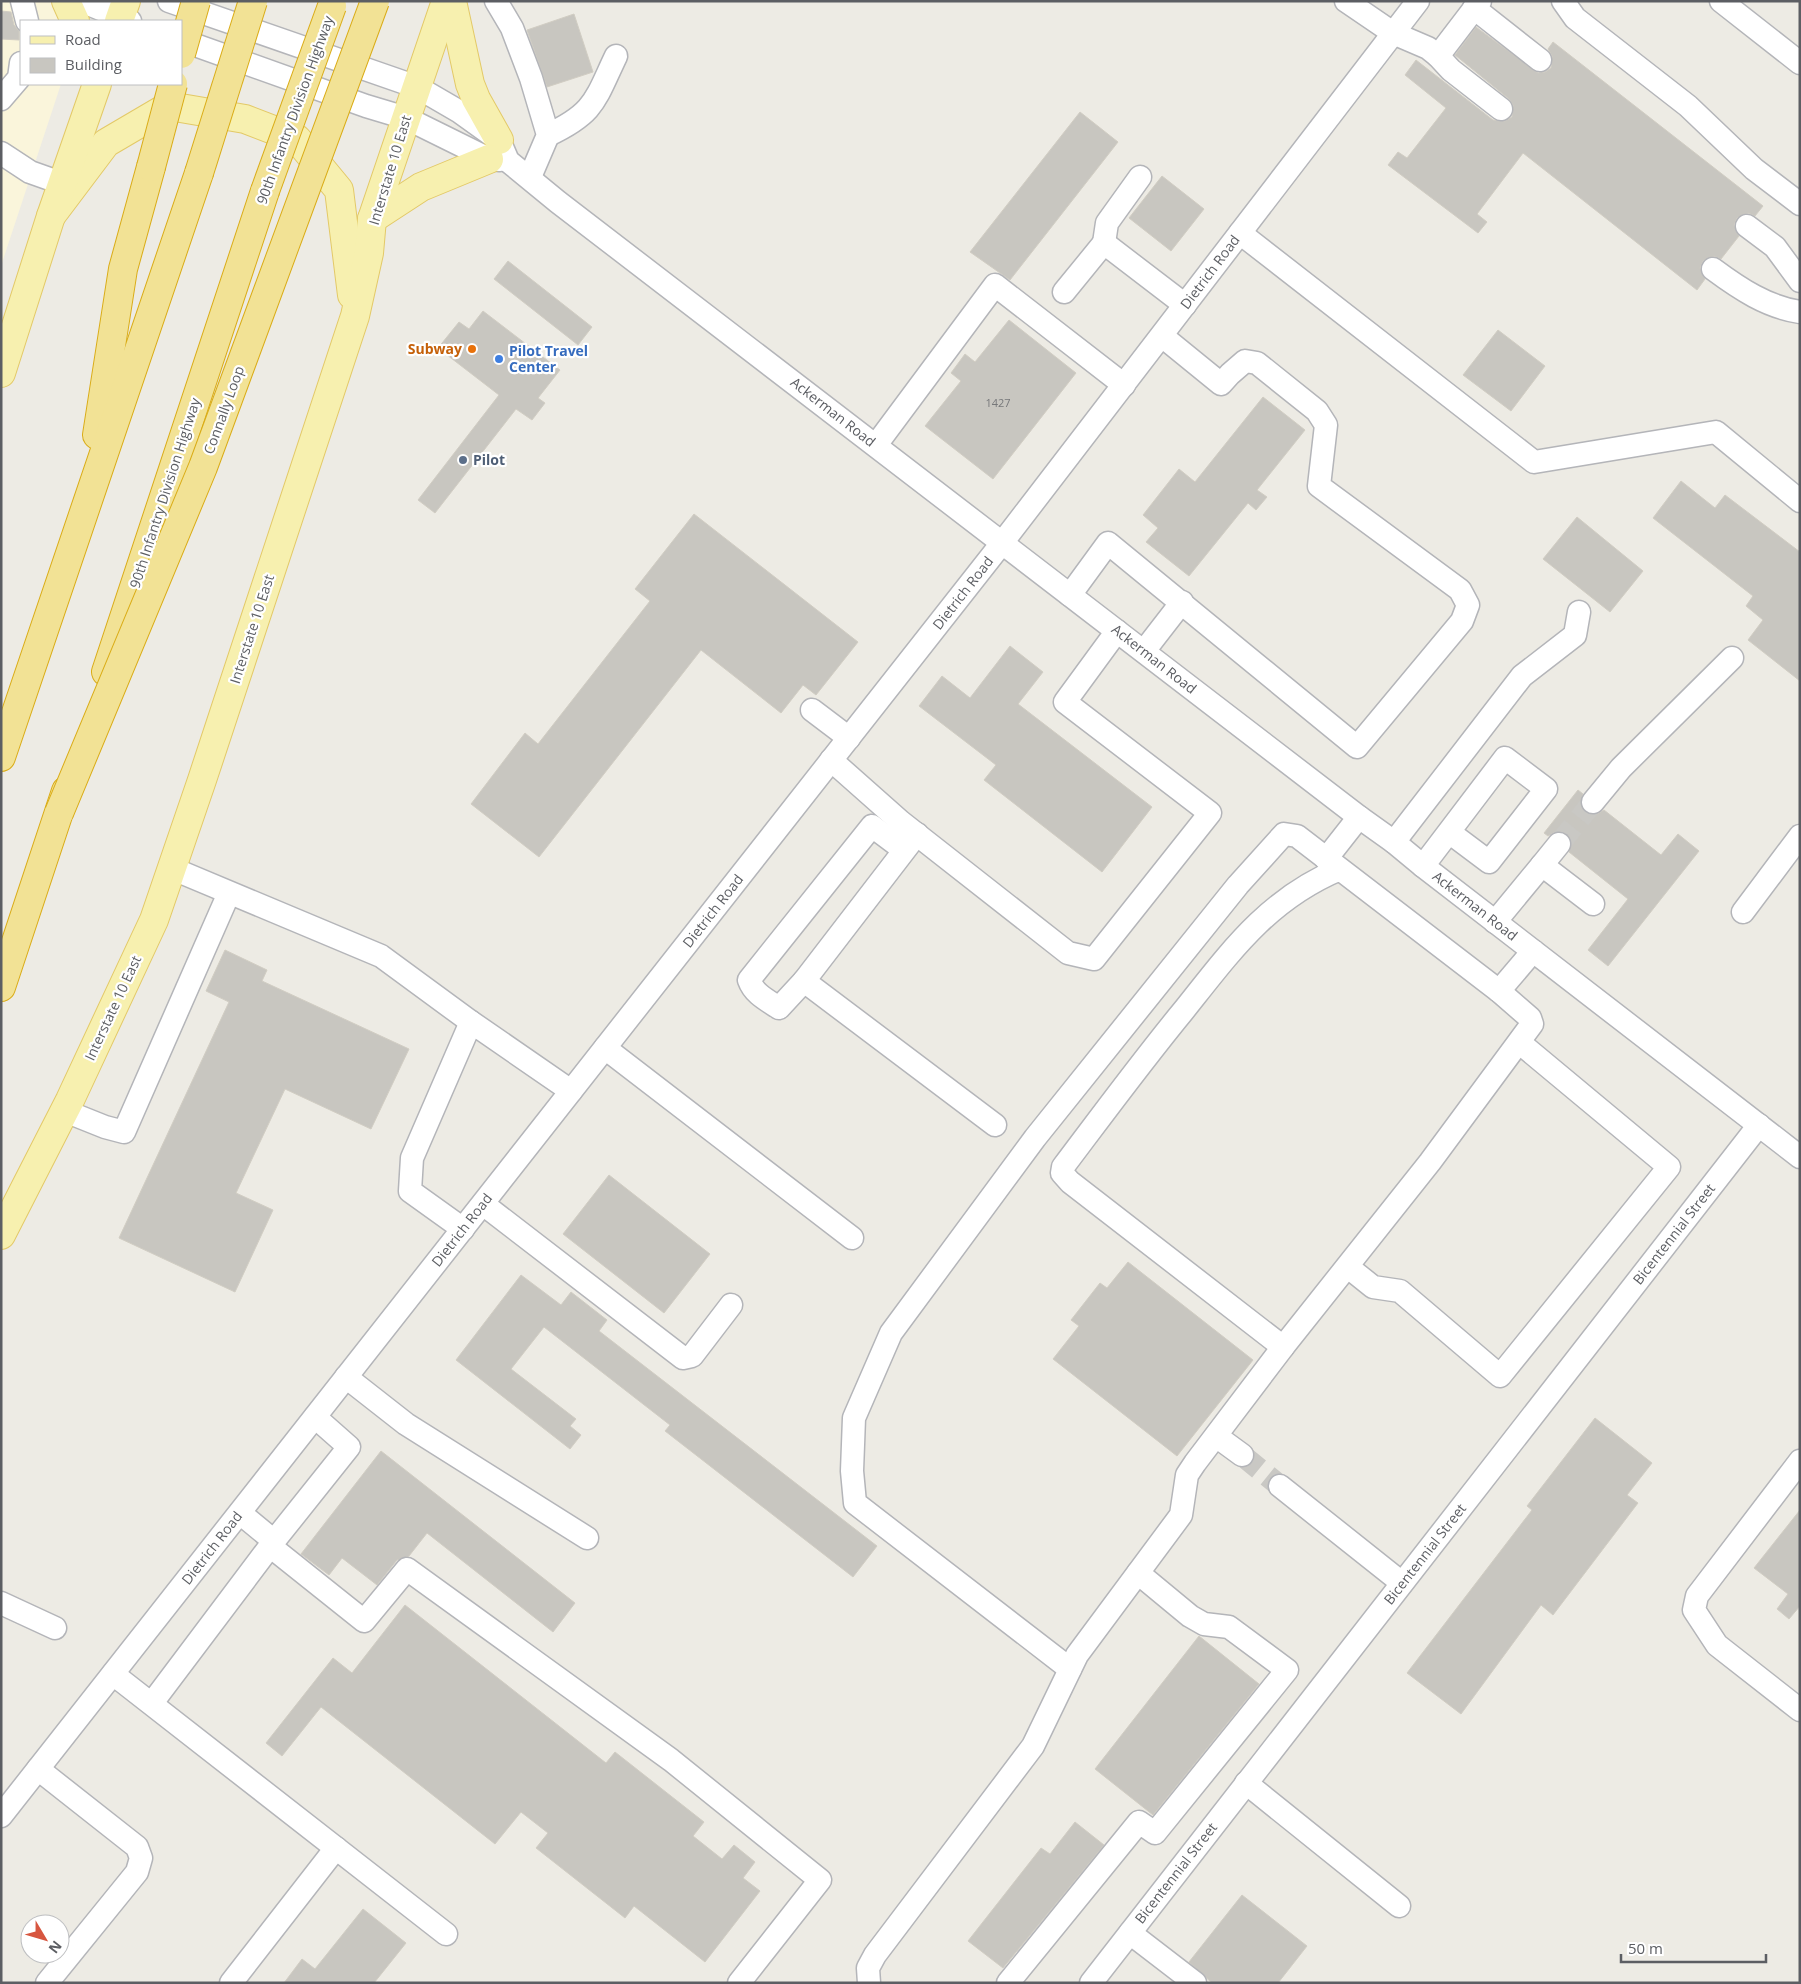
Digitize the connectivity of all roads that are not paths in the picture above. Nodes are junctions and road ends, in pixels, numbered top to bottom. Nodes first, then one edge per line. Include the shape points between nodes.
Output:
1 (22, 1) edge
2 (66, 1) edge
3 (81, 1) edge
4 (169, 1) edge
5 (196, 1) edge
6 (253, 1) edge
7 (374, 1) edge
8 (446, 1) edge
9 (452, 1) edge
10 (1346, 1) edge
11 (1418, 1) edge
12 (1563, 1) edge
13 (1721, 1) edge
14 (333, 4) edge
15 (1477, 5) edge
16 (503, 6) edge
17 (124, 15) edge
18 (27, 20) edge
19 (75, 20) edge
20 (1393, 33) junction
21 (182, 40) edge
22 (182, 50) edge
23 (616, 56) dead end
24 (1438, 56) junction
25 (1540, 60) dead end
26 (1800, 63) edge
27 (20, 70) edge
28 (83, 85) edge
29 (97, 85) edge
30 (173, 85) edge
31 (418, 87) junction
32 (1, 99) edge
33 (1501, 109) dead end
34 (406, 118) junction
35 (548, 135) junction
36 (78, 136) junction
37 (1, 153) edge
38 (499, 154) junction
39 (530, 177) junction
40 (1140, 177) dead end
41 (62, 183) junction
42 (1800, 204) edge
43 (50, 216) junction
44 (372, 219) junction
45 (1747, 226) dead end
46 (1240, 234) junction
47 (1104, 242) junction
48 (1713, 268) dead end
49 (1800, 281) edge
50 (1064, 292) dead end
51 (1186, 304) junction
52 (1800, 312) edge
53 (355, 316) junction
54 (1162, 336) junction
55 (1, 373) edge
56 (1124, 385) junction
57 (876, 445) junction
58 (1800, 501) edge
59 (85, 510) junction
60 (1002, 543) junction
61 (1070, 595) junction
62 (1182, 602) junction
63 (1579, 612) dead end
64 (1117, 631) junction
65 (1144, 651) junction
66 (1732, 658) dead end
67 (812, 710) dead end
68 (849, 738) junction
69 (1, 757) edge
70 (831, 760) junction
71 (1593, 802) tunnel mouth
72 (59, 813) junction
73 (1359, 817) junction
74 (1449, 832) junction
75 (1800, 836) edge
76 (910, 842) junction
77 (1394, 842) junction
78 (1559, 844) tunnel mouth
79 (1333, 864) junction
80 (1542, 865) junction
81 (1423, 866) junction
82 (171, 868) junction
83 (228, 893) junction
84 (1593, 904) dead end
85 (1743, 912) dead end
86 (1495, 922) junction
87 (1533, 951) junction
88 (804, 981) junction
89 (1, 987) edge
90 (1499, 991) junction
91 (471, 1022) junction
92 (1520, 1044) junction
93 (605, 1048) junction
94 (571, 1091) junction
95 (65, 1111) junction
96 (995, 1125) dead end
97 (1759, 1125) junction
98 (1800, 1157) edge
99 (483, 1204) junction
100 (463, 1229) junction
101 (1, 1235) edge
102 (852, 1238) dead end
103 (1348, 1267) junction
104 (731, 1305) dead end
105 (1283, 1347) junction
106 (346, 1377) junction
107 (315, 1417) junction
108 (1216, 1436) junction
109 (1242, 1455) tunnel mouth
110 (1800, 1460) edge
111 (1280, 1486) tunnel mouth
112 (240, 1513) junction
113 (587, 1538) dead end
114 (272, 1543) junction
115 (1138, 1572) junction
116 (1402, 1583) junction
117 (1, 1604) edge
118 (55, 1628) dead end
119 (1070, 1669) junction
120 (113, 1674) junction
121 (152, 1703) junction
122 (1800, 1710) edge
123 (38, 1769) junction
124 (1246, 1783) junction
125 (1, 1816) edge
126 (336, 1848) junction
127 (1400, 1906) dead end
128 (1130, 1933) junction
129 (446, 1934) dead end
130 (47, 1983) edge
131 (231, 1983) edge
132 (739, 1983) edge
133 (869, 1983) edge
134 (1008, 1983) edge
135 (1091, 1983) edge
136 (1195, 1983) edge

1 - 18 street
2 - 19 main road
3 - 17 street
4 - 31 street, Ackerman Road
5 - 22 highway, bridge
6 - 59 highway, bridge
7 - 72 highway, Connally Loop, bridge via 204,467
8 - 31 main road, Interstate 10 East
9 - 38 main road via 470,84
10 - 20 street
11 - 20 street, Dietrich Road
12 - 42 street via 1575,18 1688,106 1754,169
13 - 26 street
14 - 72 highway, 90th Infantry Division Highway, bridge via 265,191
15 - 24 street
15 - 25 street
16 - 35 street via 532,78
20 - 24 street via 1428,48
20 - 46 street, Dietrich Road
21 - 34 street, Ackerman Road
23 - 35 street via 592,107 571,124
24 - 33 street
27 - 32 street via 19,78
28 - 36 main road
29 - 36 main road
30 - 59 highway, bridge via 123,269
31 - 34 main road, Interstate 10 East
31 - 38 street, Ackerman Road via 460,112
34 - 38 street, Ackerman Road
34 - 44 main road, Interstate 10 East
35 - 39 street
36 - 41 main road
37 - 41 street via 30,172
38 - 39 street, Ackerman Road
38 - 44 main road via 421,187
39 - 57 street, Ackerman Road via 558,202
40 - 47 street via 1107,224
41 - 43 main road
43 - 53 main road via 106,142 169,106 245,119 297,139 339,190
43 - 55 main road
44 - 53 main road, Interstate 10 East via 369,254
45 - 49 street via 1775,247
46 - 51 street, Dietrich Road
46 - 58 street via 1534,462 1716,432
47 - 50 street
47 - 51 street
48 - 52 street via 1740,289 1783,309
51 - 54 street, Dietrich Road
53 - 82 main road, Interstate 10 East
54 - 56 street, Dietrich Road
54 - 62 street via 1221,384 1245,361 1257,363 1317,411 1326,425 1320,486 1460,590 1468,605 1462,621 1357,746
56 - 57 street via 995,285
56 - 60 street, Dietrich Road
57 - 60 street, Ackerman Road
59 - 69 highway
60 - 61 street, Ackerman Road
60 - 68 street, Dietrich Road
61 - 62 street via 1108,544
61 - 64 street, Ackerman Road
62 - 65 street
63 - 77 street via 1576,635 1522,676
64 - 65 street, Ackerman Road
64 - 76 street via 1065,702 1210,813 1094,959 1068,953
65 - 73 street, Ackerman Road
66 - 71 street via 1621,768
67 - 68 street
68 - 70 street, Dietrich Road
70 - 76 street
70 - 93 street, Dietrich Road
72 - 89 highway, 90th Infantry Division Highway
73 - 77 street, Ackerman Road
73 - 79 street
74 - 74 street via 1505,758 1546,789 1489,862
74 - 81 street
75 - 85 street
76 - 88 street
76 - 88 street via 872,826 749,980 762,997 779,1008
77 - 81 street, Ackerman Road
78 - 80 street
79 - 90 street
79 - 105 street via 1260,920 1226,957 1150,1052 1063,1167 1062,1173
79 - 119 street via 1297,836 1284,834 1270,848 1035,1138 891,1333 854,1418 852,1471 855,1503
80 - 84 street
80 - 86 street
81 - 86 street, Ackerman Road
82 - 83 street
82 - 95 main road, Interstate 10 East via 154,920
83 - 91 street via 381,956
83 - 95 street via 124,1132
86 - 87 street, Ackerman Road
87 - 90 street
87 - 97 street, Ackerman Road
88 - 96 street
90 - 92 street via 1530,1018 1531,1028
91 - 94 street
91 - 100 street via 412,1158 410,1191
92 - 103 street
92 - 103 street via 1669,1168 1500,1376 1400,1291 1373,1287
93 - 94 street, Dietrich Road
93 - 102 street
94 - 99 street, Dietrich Road
95 - 101 main road, Interstate 10 East
97 - 98 street, Ackerman Road
97 - 116 street, Bicentennial Street
99 - 100 street, Dietrich Road
99 - 104 street via 683,1358 692,1356
100 - 106 street, Dietrich Road
103 - 105 street
105 - 108 street
106 - 107 street, Dietrich Road
106 - 113 street via 406,1424
107 - 112 street, Dietrich Road
107 - 114 street via 349,1447
108 - 109 street
108 - 115 street via 1187,1475 1181,1515
110 - 122 street via 1697,1596 1694,1610 1717,1645
111 - 116 street
112 - 114 street
112 - 120 street, Dietrich Road
114 - 121 street
114 - 132 street via 364,1621 407,1569 671,1760 820,1880
115 - 119 street
115 - 134 street via 1190,1616 1204,1624 1229,1627 1287,1670 1155,1833 1139,1822
116 - 124 street, Bicentennial Street
117 - 118 street
119 - 133 street via 1033,1746 875,1955 868,1968
120 - 121 street
120 - 123 street, Dietrich Road
121 - 126 street
123 - 125 street, Dietrich Road
123 - 130 street via 137,1847 140,1858 137,1872
124 - 127 street
124 - 128 street, Bicentennial Street
126 - 129 street
126 - 131 street
128 - 135 street, Bicentennial Street
128 - 136 street

